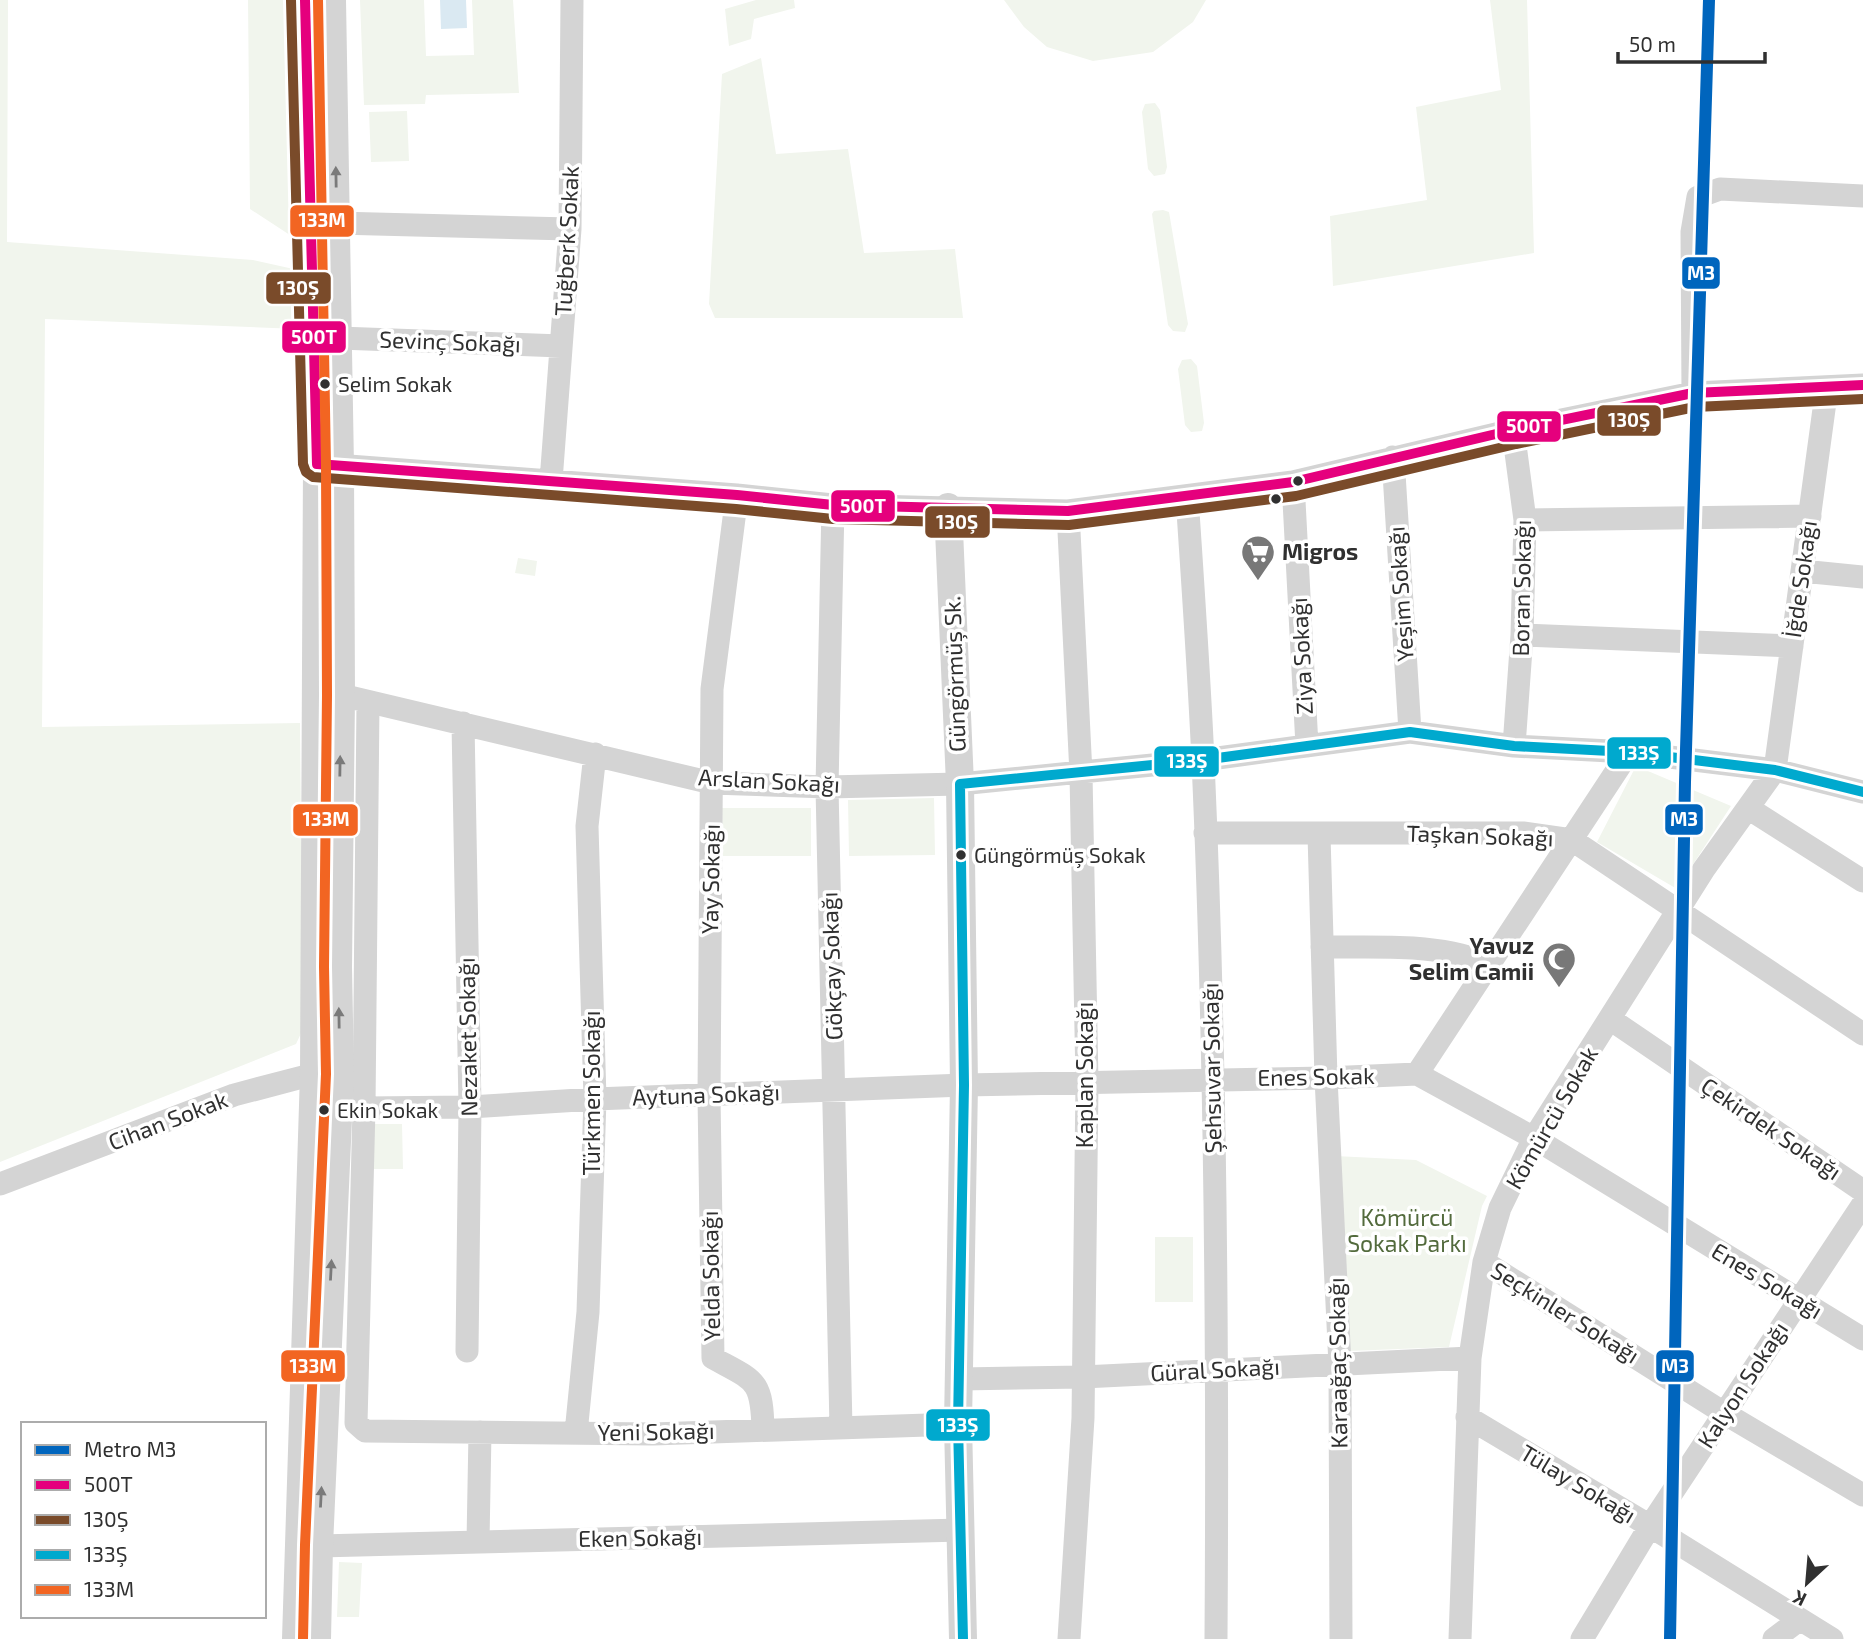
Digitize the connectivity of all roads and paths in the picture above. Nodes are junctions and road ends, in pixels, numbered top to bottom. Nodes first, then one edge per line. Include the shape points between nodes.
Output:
1 (305, 0) edge
2 (332, 0) edge
3 (572, 0) edge
4 (1863, 196) edge
5 (337, 223) junction
6 (570, 229) junction
7 (339, 338) junction
8 (561, 346) junction
9 (1863, 385) edge
10 (1828, 387) junction
11 (1693, 393) junction
12 (1513, 430) junction
13 (1392, 457) junction
14 (328, 465) junction
15 (551, 481) junction
16 (1293, 482) junction
17 (737, 495) junction
18 (1187, 497) junction
19 (833, 505) junction
20 (948, 508) junction
21 (1068, 511) junction
22 (1810, 516) junction
23 (1525, 520) junction
24 (1802, 571) junction
25 (1863, 578) edge
26 (1522, 635) junction
27 (1792, 646) junction
28 (341, 695) junction
29 (368, 702) junction
30 (463, 723) junction
31 (1410, 732) junction
32 (1307, 746) junction
33 (1514, 746) junction
34 (1629, 752) junction
35 (596, 754) junction
36 (1203, 760) junction
37 (1775, 771) junction
38 (1081, 774) junction
39 (712, 783) junction
40 (960, 785) junction
41 (827, 787) junction
42 (1863, 792) edge
43 (1748, 808) junction
44 (1205, 833) junction
45 (1319, 835) junction
46 (1572, 840) junction
47 (1863, 881) edge
48 (1677, 912) junction
49 (1322, 947) junction
50 (1489, 965) junction
51 (1610, 1019) junction
52 (1863, 1034) edge
53 (327, 1074) junction
54 (1417, 1074) junction
55 (1326, 1078) junction
56 (1212, 1079) junction
57 (1087, 1082) junction
58 (964, 1085) junction
59 (835, 1091) junction
60 (709, 1096) junction
61 (595, 1099) junction
62 (470, 1107) junction
63 (364, 1108) junction
64 (1534, 1138) junction
65 (0, 1184) edge
66 (1863, 1191) edge
67 (1863, 1204) edge
68 (1483, 1262) junction
69 (1798, 1301) junction
70 (1863, 1339) edge
71 (467, 1351) dead end
72 (1470, 1358) junction
73 (1340, 1365) junction
74 (1218, 1368) junction
75 (1083, 1377) junction
76 (960, 1379) junction
77 (1724, 1413) junction
78 (1467, 1418) junction
79 (958, 1424) junction
80 (841, 1428) junction
81 (763, 1430) junction
82 (480, 1432) junction
83 (576, 1433) junction
84 (1863, 1495) edge
85 (1650, 1526) junction
86 (962, 1530) junction
87 (478, 1542) junction
88 (319, 1546) junction
89 (1799, 1620) junction
90 (296, 1639) edge
91 (317, 1639) edge
92 (964, 1639) edge
93 (1069, 1639) edge
94 (1216, 1639) edge
95 (1341, 1639) edge
96 (1460, 1639) edge
97 (1581, 1639) edge
98 (1774, 1639) edge
99 (1832, 1639) edge

1 - 14 street
5 -> 2 street
3 - 6 street, Tuğberk Sokak
4 - 11 street via 1720,189 1698,197 1692,232
5 - 6 street
5 - 7 street
6 - 8 street, Tuğberk Sokak
7 - 8 street, Sevinç Sokağı
7 - 14 street
8 - 15 street, Tuğberk Sokak
9 - 10 street
10 - 11 street
10 - 22 street, İğde Sokağı
11 - 12 street
12 - 13 street
12 - 23 street, Boran Sokağı
13 - 16 street
13 - 31 street, Yeşim Sokağı
14 - 15 street
14 - 28 street
14 - 53 street
15 - 17 street
16 - 18 street
16 - 32 street, Ziya Sokağı
17 - 19 street
17 - 39 street, Yay Sokağı via 712,689
18 - 21 street
18 - 36 street, Şehsuvar Sokağı
19 - 20 street
19 - 41 street, Gökçay Sokağı
20 - 21 street
20 - 40 street, Güngörmüş Sk.
21 - 38 street, Kaplan Sokağı
22 - 23 street
22 - 24 street, İğde Sokağı
23 - 26 street, Boran Sokağı
24 - 25 street
24 - 27 street, İğde Sokağı
26 - 27 street
26 - 33 street, Boran Sokağı
27 - 37 street, İğde Sokağı
28 - 29 street, Arslan Sokağı
53 -> 28 street via 338,967
29 - 30 street, Arslan Sokağı
29 - 63 street
30 - 35 street, Arslan Sokağı
30 - 62 street, Nezaket Sokağı
31 - 32 street, Arslan Sokağı
31 - 33 street, Arslan Sokağı
32 - 36 street, Arslan Sokağı
33 - 34 street, Arslan Sokağı
34 - 37 street, Arslan Sokağı
34 - 46 street
35 - 39 street, Arslan Sokağı
35 - 61 street, Türkmen Sokağı via 587,826
36 - 38 street, Arslan Sokağı
36 - 44 street, Şehsuvar Sokağı
37 - 42 street, Arslan Sokağı
37 - 43 street, Kömürcü Sokak
38 - 40 street, Arslan Sokağı
38 - 57 street, Kaplan Sokağı
39 - 41 street, Arslan Sokağı
39 - 60 street, Yay Sokağı
40 - 41 street, Arslan Sokağı
40 - 58 street, Güngörmüş Sk.
41 - 59 street, Gökçay Sokağı
43 - 47 street
43 - 48 street, Kömürcü Sokak
44 - 45 street, Taşkan Sokağı
44 - 56 street, Şehsuvar Sokağı
45 - 46 street, Taşkan Sokağı via 1523,833
45 - 49 street, Karaağaç Sokağı
46 - 48 street, Taşkan Sokağı
46 - 50 street
48 - 51 street, Kömürcü Sokak
48 - 52 street, Taşkan Sokağı
49 - 50 street via 1446,951
49 - 55 street, Karaağaç Sokağı
50 - 54 street
51 - 64 street, Kömürcü Sokak
51 - 66 street, Çekirdek Sokağı
53 - 65 street, Cihan Sokak via 234,1095
88 -> 53 street
53 - 90 street
54 - 55 street, Enes Sokak
54 - 64 street, Enes Sokağı
55 - 56 street, Enes Sokak
55 - 73 street, Karaağaç Sokağı
56 - 57 street, Enes Sokak
56 - 74 street, Şehsuvar Sokağı
57 - 58 street, Enes Sokak
57 - 75 street, Kaplan Sokağı
58 - 59 street, Aytuna Sokağı
58 - 76 street, Güngörmüş Sk.
59 - 60 street, Aytuna Sokağı
59 - 80 street, Gökçay Sokağı
60 - 61 street, Aytuna Sokağı
60 - 81 street, Yelda Sokağı via 713,1358 752,1379 763,1401
61 - 62 street, Aytuna Sokağı
61 - 83 street, Türkmen Sokağı via 588,1312
62 - 63 street, Aytuna Sokağı
62 - 71 street, Nezaket Sokağı
63 - 82 street, Yeni Sokağı via 356,1423 365,1431
64 - 68 street, Kömürcü Sokak via 1500,1208
64 - 69 street, Enes Sokağı
67 - 69 street, Kalyon Sokağı
68 - 72 street, Kömürcü Sokak
68 - 77 street, Seçkinler Sokağı
69 - 70 street, Enes Sokağı
69 - 77 street, Kalyon Sokağı
72 - 73 street, Güral Sokağı
72 - 78 street, Kömürcü Sokak
73 - 74 street, Güral Sokağı
73 - 95 street, Karaağaç Sokağı
74 - 75 street, Güral Sokağı
74 - 94 street, Şehsuvar Sokağı
75 - 76 street, Güral Sokağı
75 - 93 street, Kaplan Sokağı
76 - 79 street, Güngörmüş Sk.
77 - 84 street, Seçkinler Sokağı
77 - 85 street, Kalyon Sokağı
78 - 85 street, Tülay Sokağı
78 - 96 street, Kömürcü Sokak
79 - 80 street, Yeni Sokağı
79 - 86 street, Güngörmüş Sk.
80 - 81 street, Yeni Sokağı
81 - 83 street, Yeni Sokağı
82 - 83 street, Yeni Sokağı
82 - 87 street
85 - 89 street, Tülay Sokağı
85 - 97 street, Kalyon Sokağı
86 - 87 street, Eken Sokağı
86 - 92 street, Güngörmüş Sk.
87 - 88 street, Eken Sokağı
88 - 91 street
89 - 98 street
89 - 99 street, Tülay Sokağı

